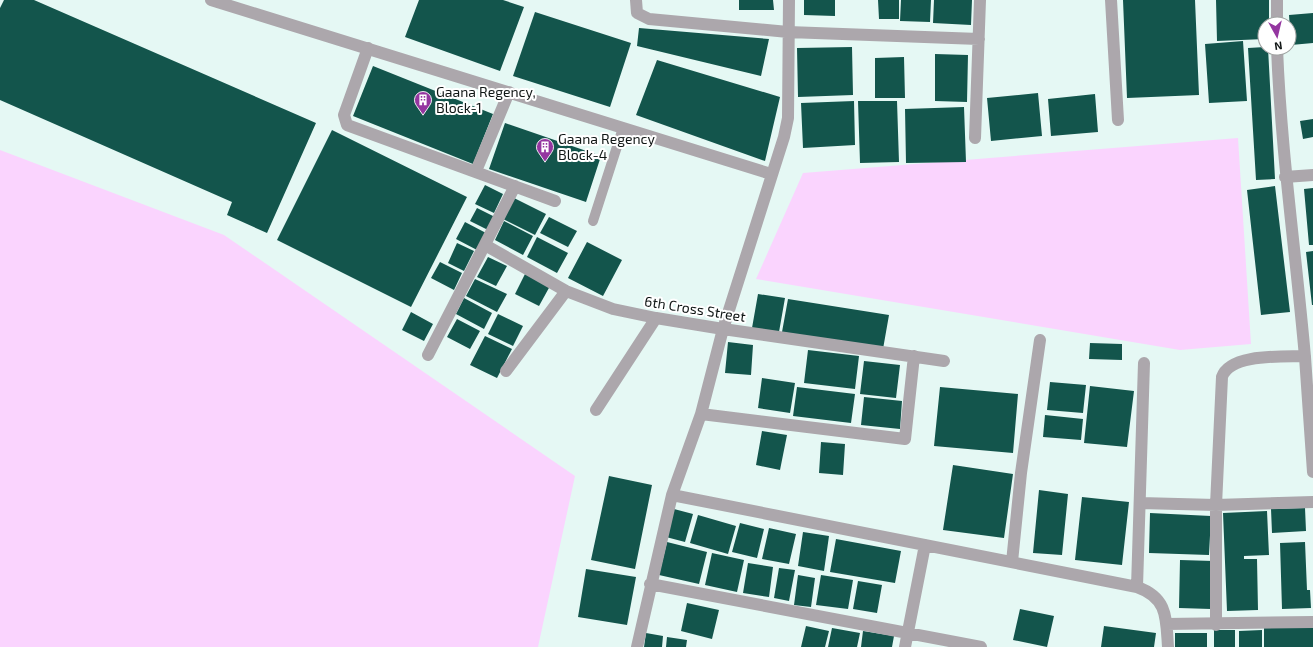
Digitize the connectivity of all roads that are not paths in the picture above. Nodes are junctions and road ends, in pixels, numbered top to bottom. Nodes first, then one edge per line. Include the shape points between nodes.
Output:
1 (212, 0) edge
2 (636, 0) edge
3 (789, 0) edge
4 (980, 0) edge
5 (1110, 0) edge
6 (1277, 0) edge
7 (229, 3) edge
8 (1277, 16) edge
9 (788, 32) junction
10 (979, 39) junction
11 (368, 48) junction
12 (1277, 56) edge
13 (509, 92) junction
14 (1118, 120) dead end
15 (623, 128) junction
16 (975, 138) dead end
17 (476, 171) junction
18 (771, 174) junction
19 (1313, 175) edge
20 (1286, 177) junction
21 (515, 186) junction
22 (555, 201) dead end
23 (593, 221) dead end
24 (485, 245) junction
25 (566, 292) junction
26 (656, 318) junction
27 (722, 329) junction
28 (1040, 340) dead end
29 (428, 355) dead end
30 (914, 356) junction
31 (1305, 356) junction
32 (944, 361) dead end
33 (1144, 363) dead end
34 (506, 372) dead end
35 (596, 410) dead end
36 (701, 414) junction
37 (1313, 472) edge
38 (672, 495) junction
39 (1313, 502) edge
40 (1140, 503) junction
41 (1216, 505) junction
42 (925, 545) junction
43 (1012, 562) junction
44 (650, 584) junction
45 (1137, 587) junction
46 (1313, 622) edge
47 (1166, 624) junction
48 (1216, 625) junction
49 (908, 633) junction
50 (637, 647) edge
51 (905, 647) edge
52 (981, 647) edge
53 (1168, 647) edge

1 - 7 street
2 - 9 street via 637,13 649,19
3 - 9 street
4 - 10 street
5 - 14 street
6 - 8 street
7 - 11 street
9 - 10 street
9 - 18 street via 788,118
10 - 16 street
11 - 13 street
11 - 17 street via 344,115 347,125
12 - 20 street
13 - 15 street
13 - 17 street
15 - 18 street
15 - 23 lane
17 - 21 street
18 - 27 street
19 - 20 street
20 - 31 street
21 - 22 street
21 - 24 street
24 - 25 street, 6th Cross Street
24 - 29 street
25 - 26 street, 6th Cross Street via 613,309
25 - 34 street
26 - 27 street, 6th Cross Street
26 - 35 street
27 - 30 street, 6th Cross Street
27 - 36 street
28 - 43 street via 1021,473
30 - 32 street, 6th Cross Street
30 - 36 street via 905,439
31 - 37 street
31 - 41 street via 1240,361 1224,370
33 - 40 street
36 - 38 street
38 - 42 street
38 - 44 street
39 - 41 street
40 - 41 street
40 - 45 street
41 - 48 street
42 - 43 street
42 - 49 street
43 - 45 street
44 - 49 street
44 - 50 street
45 - 47 street via 1151,592 1161,604
46 - 48 street
47 - 48 street
47 - 53 street
49 - 51 street
49 - 52 street

